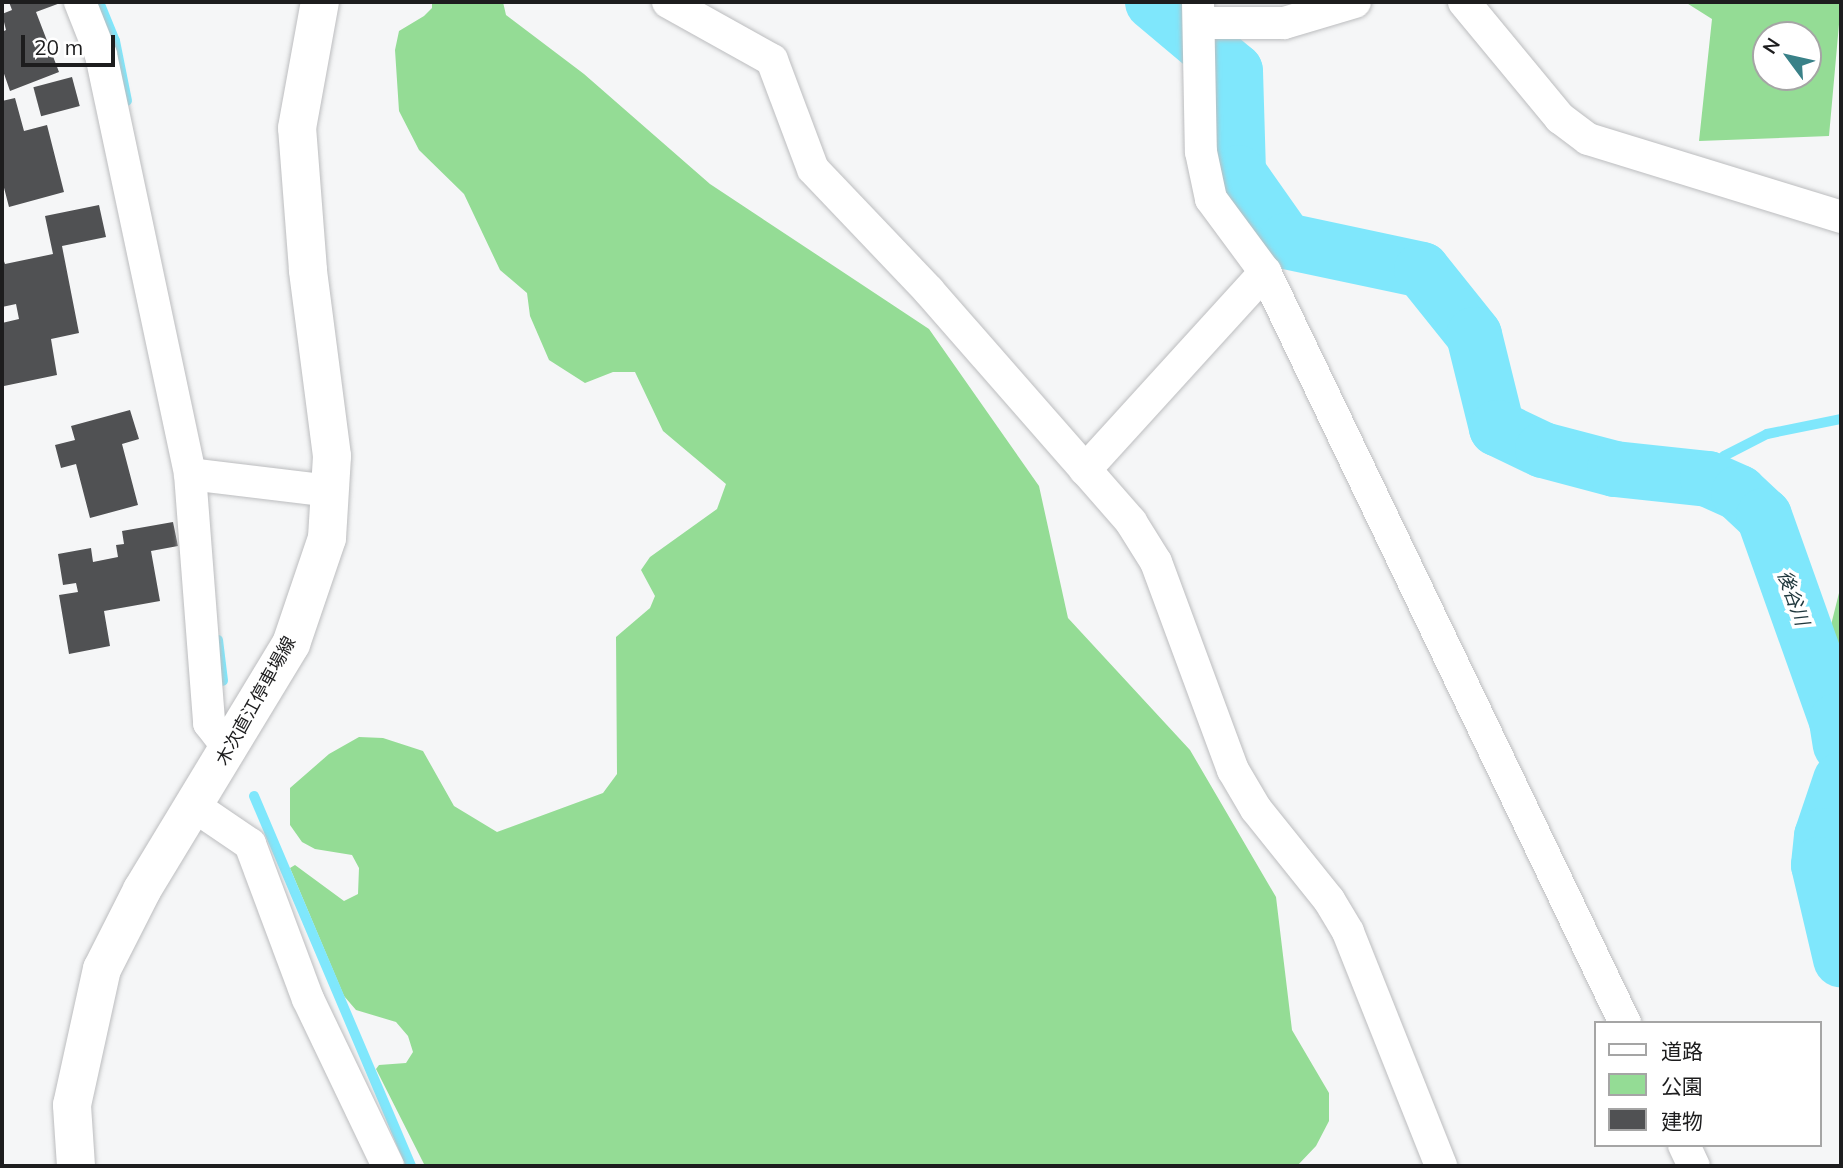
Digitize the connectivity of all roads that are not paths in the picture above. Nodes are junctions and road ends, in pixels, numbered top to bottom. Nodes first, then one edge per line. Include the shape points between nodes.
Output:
1 (80, 2) edge
2 (320, 2) edge
3 (668, 2) edge
4 (1355, 2) edge
5 (1464, 2) edge
6 (1200, 26) edge
7 (1841, 217) edge
8 (1265, 272) junction
9 (1085, 470) junction
10 (190, 474) junction
11 (330, 491) junction
12 (230, 750) junction
13 (194, 806) junction
14 (1624, 1021) edge
15 (1685, 1147) edge
16 (76, 1166) edge
17 (388, 1166) edge
18 (1441, 1166) edge
19 (1694, 1166) edge

1 - 10 street via 101,55
2 - 11 main road, 木次直江停車場線 via 297,128 307,270 332,456
3 - 9 street via 772,60 813,169 929,291
4 - 6 street via 1284,23
5 - 7 street via 1560,118 1588,139
6 - 8 street via 1203,179 1211,199
8 - 9 street
8 - 14 street
9 - 18 street via 1131,522 1156,562 1233,770 1256,809 1329,900 1348,932
10 - 11 street
10 - 12 street via 209,723
11 - 12 main road, 木次直江停車場線 via 327,538 291,644
12 - 13 main road, 木次直江停車場線
13 - 16 main road, 木次直江停車場線 via 142,890 102,969 72,1105
13 - 17 street via 250,844 308,999
15 - 19 street

